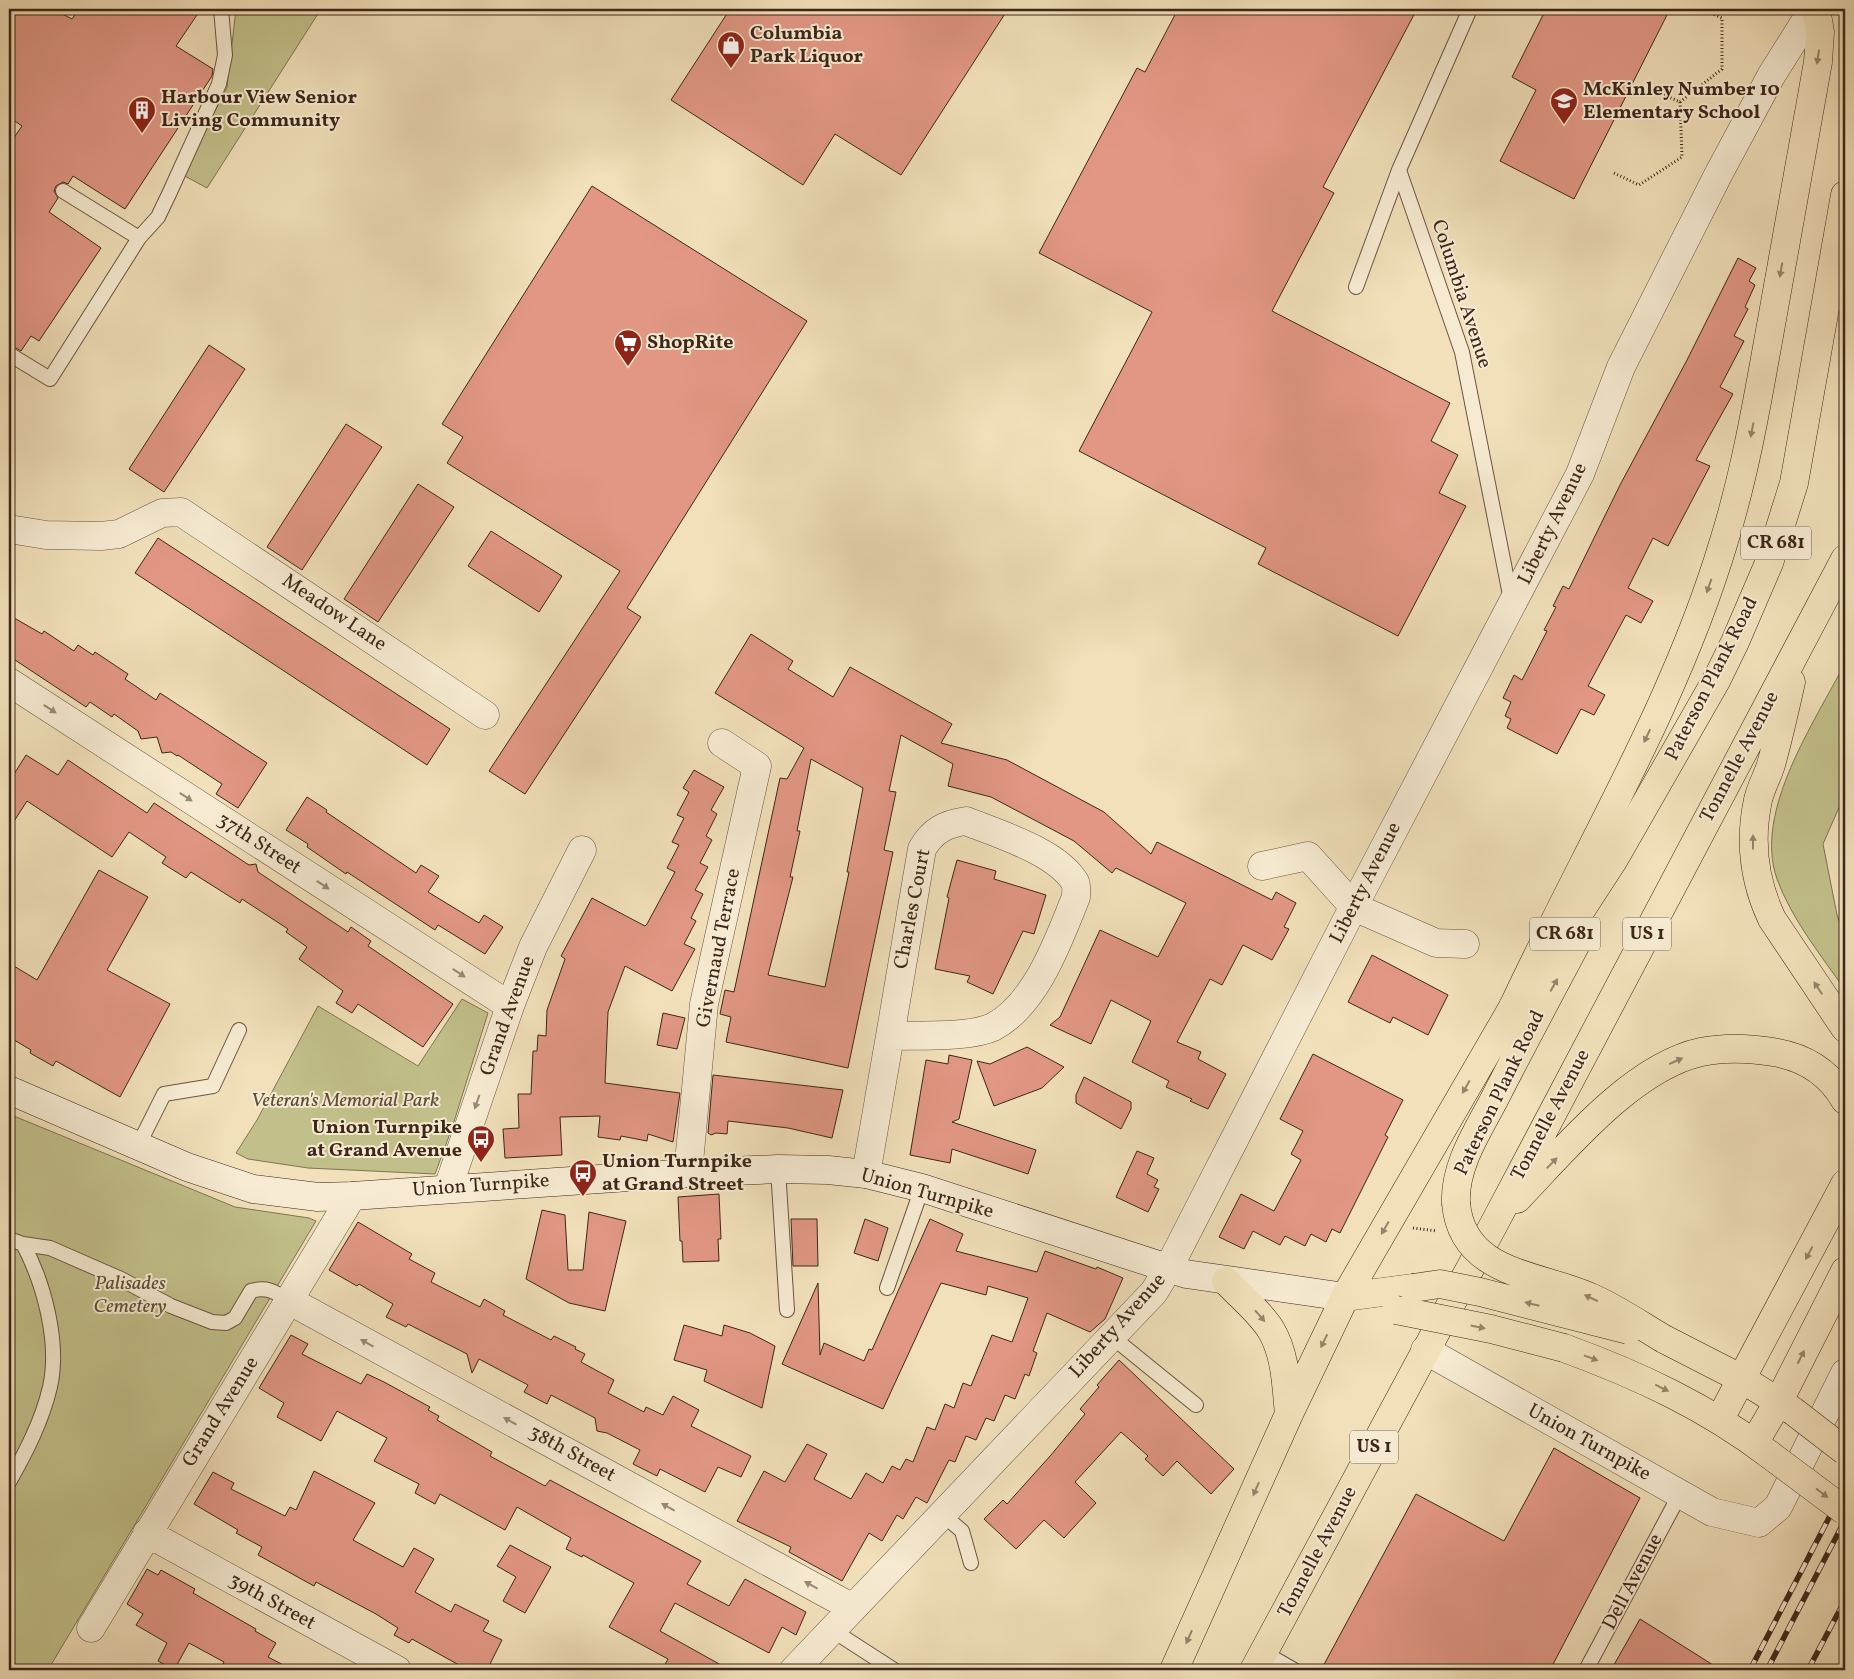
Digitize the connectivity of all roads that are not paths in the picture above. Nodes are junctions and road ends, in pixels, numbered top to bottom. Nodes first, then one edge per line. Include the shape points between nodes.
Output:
1 (222, 9) edge
2 (1470, 9) edge
3 (1815, 9) edge
4 (1399, 170) junction
5 (63, 191) dead end
6 (1845, 195) edge
7 (139, 238) junction
8 (1356, 287) dead end
9 (9, 354) edge
10 (9, 529) edge
11 (1845, 559) edge
12 (1512, 606) junction
13 (1800, 644) junction
14 (9, 682) edge
15 (485, 715) dead end
16 (722, 743) dead end
17 (582, 850) dead end
18 (1614, 859) junction
19 (1262, 866) dead end
20 (1354, 907) junction
21 (1466, 944) dead end
22 (510, 1006) junction
23 (1513, 1007) junction
24 (1845, 1028) edge
25 (239, 1030) dead end
26 (890, 1036) junction
27 (9, 1090) edge
28 (1845, 1100) edge
29 (138, 1146) junction
30 (778, 1169) junction
31 (688, 1173) junction
32 (866, 1174) junction
33 (1845, 1184) edge
34 (448, 1188) junction
35 (922, 1188) junction
36 (352, 1196) junction
37 (1494, 1224) junction
38 (9, 1239) edge
39 (23, 1244) junction
40 (1168, 1269) junction
41 (1845, 1270) edge
42 (1226, 1281) junction
43 (887, 1288) dead end
44 (1345, 1297) junction
45 (290, 1300) junction
46 (787, 1310) dead end
47 (1111, 1336) junction
48 (1664, 1339) junction
49 (1425, 1350) junction
50 (1845, 1373) edge
51 (1742, 1379) junction
52 (1196, 1405) dead end
53 (1786, 1406) junction
54 (1289, 1414) junction
55 (1720, 1419) junction
56 (1762, 1449) junction
57 (1845, 1451) edge
58 (9, 1482) edge
59 (1680, 1494) junction
60 (1845, 1511) edge
61 (942, 1514) junction
62 (147, 1533) junction
63 (971, 1563) dead end
64 (853, 1608) junction
65 (90, 1628) dead end
66 (832, 1630) junction
67 (1259, 1661) edge
68 (396, 1670) edge
69 (794, 1670) edge
70 (894, 1670) edge
71 (1174, 1670) edge
72 (1294, 1670) edge
73 (1586, 1670) edge

1 - 7 lane via 225,55 219,84 158,217
2 - 4 lane
3 - 12 street, Liberty Avenue via 1771,76 1621,367 1580,474
3 -> 23 main road via 1820,51 1742,475 1724,541 1700,612 1642,746
4 - 8 lane
4 - 12 lane, Columbia Avenue via 1462,352
5 - 7 lane
6 - 18 main road, Paterson Plank Road / CR 681 via 1803,440 1782,523 1752,604 1716,679
7 - 9 lane via 50,379
10 - 15 street, Meadow Lane via 46,535 101,536 119,534 162,513 181,512
11 - 13 main road, Tonnelle Avenue / US 1
12 - 20 street, Liberty Avenue
24 -> 13 main road via 1772,919 1763,900 1754,863 1758,800 1772,763
13 - 37 main road, Tonnelle Avenue / US 1
14 -> 22 street, 37th Street
16 - 31 street, Givernaud Terrace via 757,766 704,1004
17 - 22 street, Grand Avenue via 533,947
18 - 23 main road, Paterson Plank Road / CR 681
48 -> 18 main road, Paterson Plank Road, bridge via 1590,1297 1521,1274 1487,1258 1468,1241 1460,1227 1456,1203 1455,1189 1464,1160 1578,941
19 - 20 street via 1308,856
20 - 21 street via 1436,943
20 - 40 street, Liberty Avenue
22 -> 34 street, Grand Avenue
23 -> 44 main road, Paterson Plank Road
25 - 29 lane via 213,1086 164,1094
26 - 26 street, Charles Court via 966,1034 993,1027 1022,1002 1038,982 1076,897 1076,884 1064,868 1020,843 966,821 937,829 922,849
26 - 32 street, Charles Court
27 - 29 street, Union Turnpike
37 -> 28 main road via 1580,1133 1615,1101 1642,1080 1682,1058 1700,1052 1739,1048 1780,1053 1816,1066 1839,1089
29 - 36 street, Union Turnpike via 187,1167 253,1189
30 - 31 street, Union Turnpike
30 - 32 street, Union Turnpike
30 - 46 lane
31 - 34 street, Union Turnpike
32 - 35 street, Union Turnpike
33 -> 51 main road
34 - 36 street, Union Turnpike
35 - 40 street, Union Turnpike
35 - 43 lane
36 - 45 street, Grand Avenue
37 - 49 main road, Tonnelle Avenue / US 1
38 - 39 lane
39 - 45 lane via 50,1248 212,1322 226,1323 235,1318 251,1292 261,1288
39 - 58 lane via 33,1262 49,1316 50,1385 42,1413
40 - 42 street, Union Turnpike
40 - 47 street, Liberty Avenue via 1154,1292
53 -> 41 main road
42 - 44 street, Union Turnpike
42 -> 54 main road via 1276,1338 1282,1354
48 -> 44 main road, Paterson Plank Road, bridge via 1440,1284
44 -> 54 main road
44 -> 55 main road, bridge via 1564,1348 1642,1379
45 - 62 street, Grand Avenue
64 -> 45 street, 38th Street
47 - 52 lane
47 - 61 street, Liberty Avenue
48 - 51 main road, Paterson Plank Road
49 - 59 street, Union Turnpike
49 - 67 main road, Tonnelle Avenue / US 1
50 - 59 street, Union Turnpike via 1778,1507 1759,1523 1712,1512
51 - 53 main road, Paterson Plank Road
51 - 55 main road
53 - 56 main road
53 - 57 main road, Paterson Plank Road, bridge
54 -> 71 main road
55 - 56 main road
56 -> 60 main road, bridge
59 - 73 lane, Dell Avenue
61 - 63 lane via 962,1531
61 - 64 street, Liberty Avenue
62 - 65 street, Grand Avenue
62 - 68 street, 39th Street
64 - 66 street, Liberty Avenue
66 - 69 street, Liberty Avenue
66 - 70 lane
67 - 72 lane

